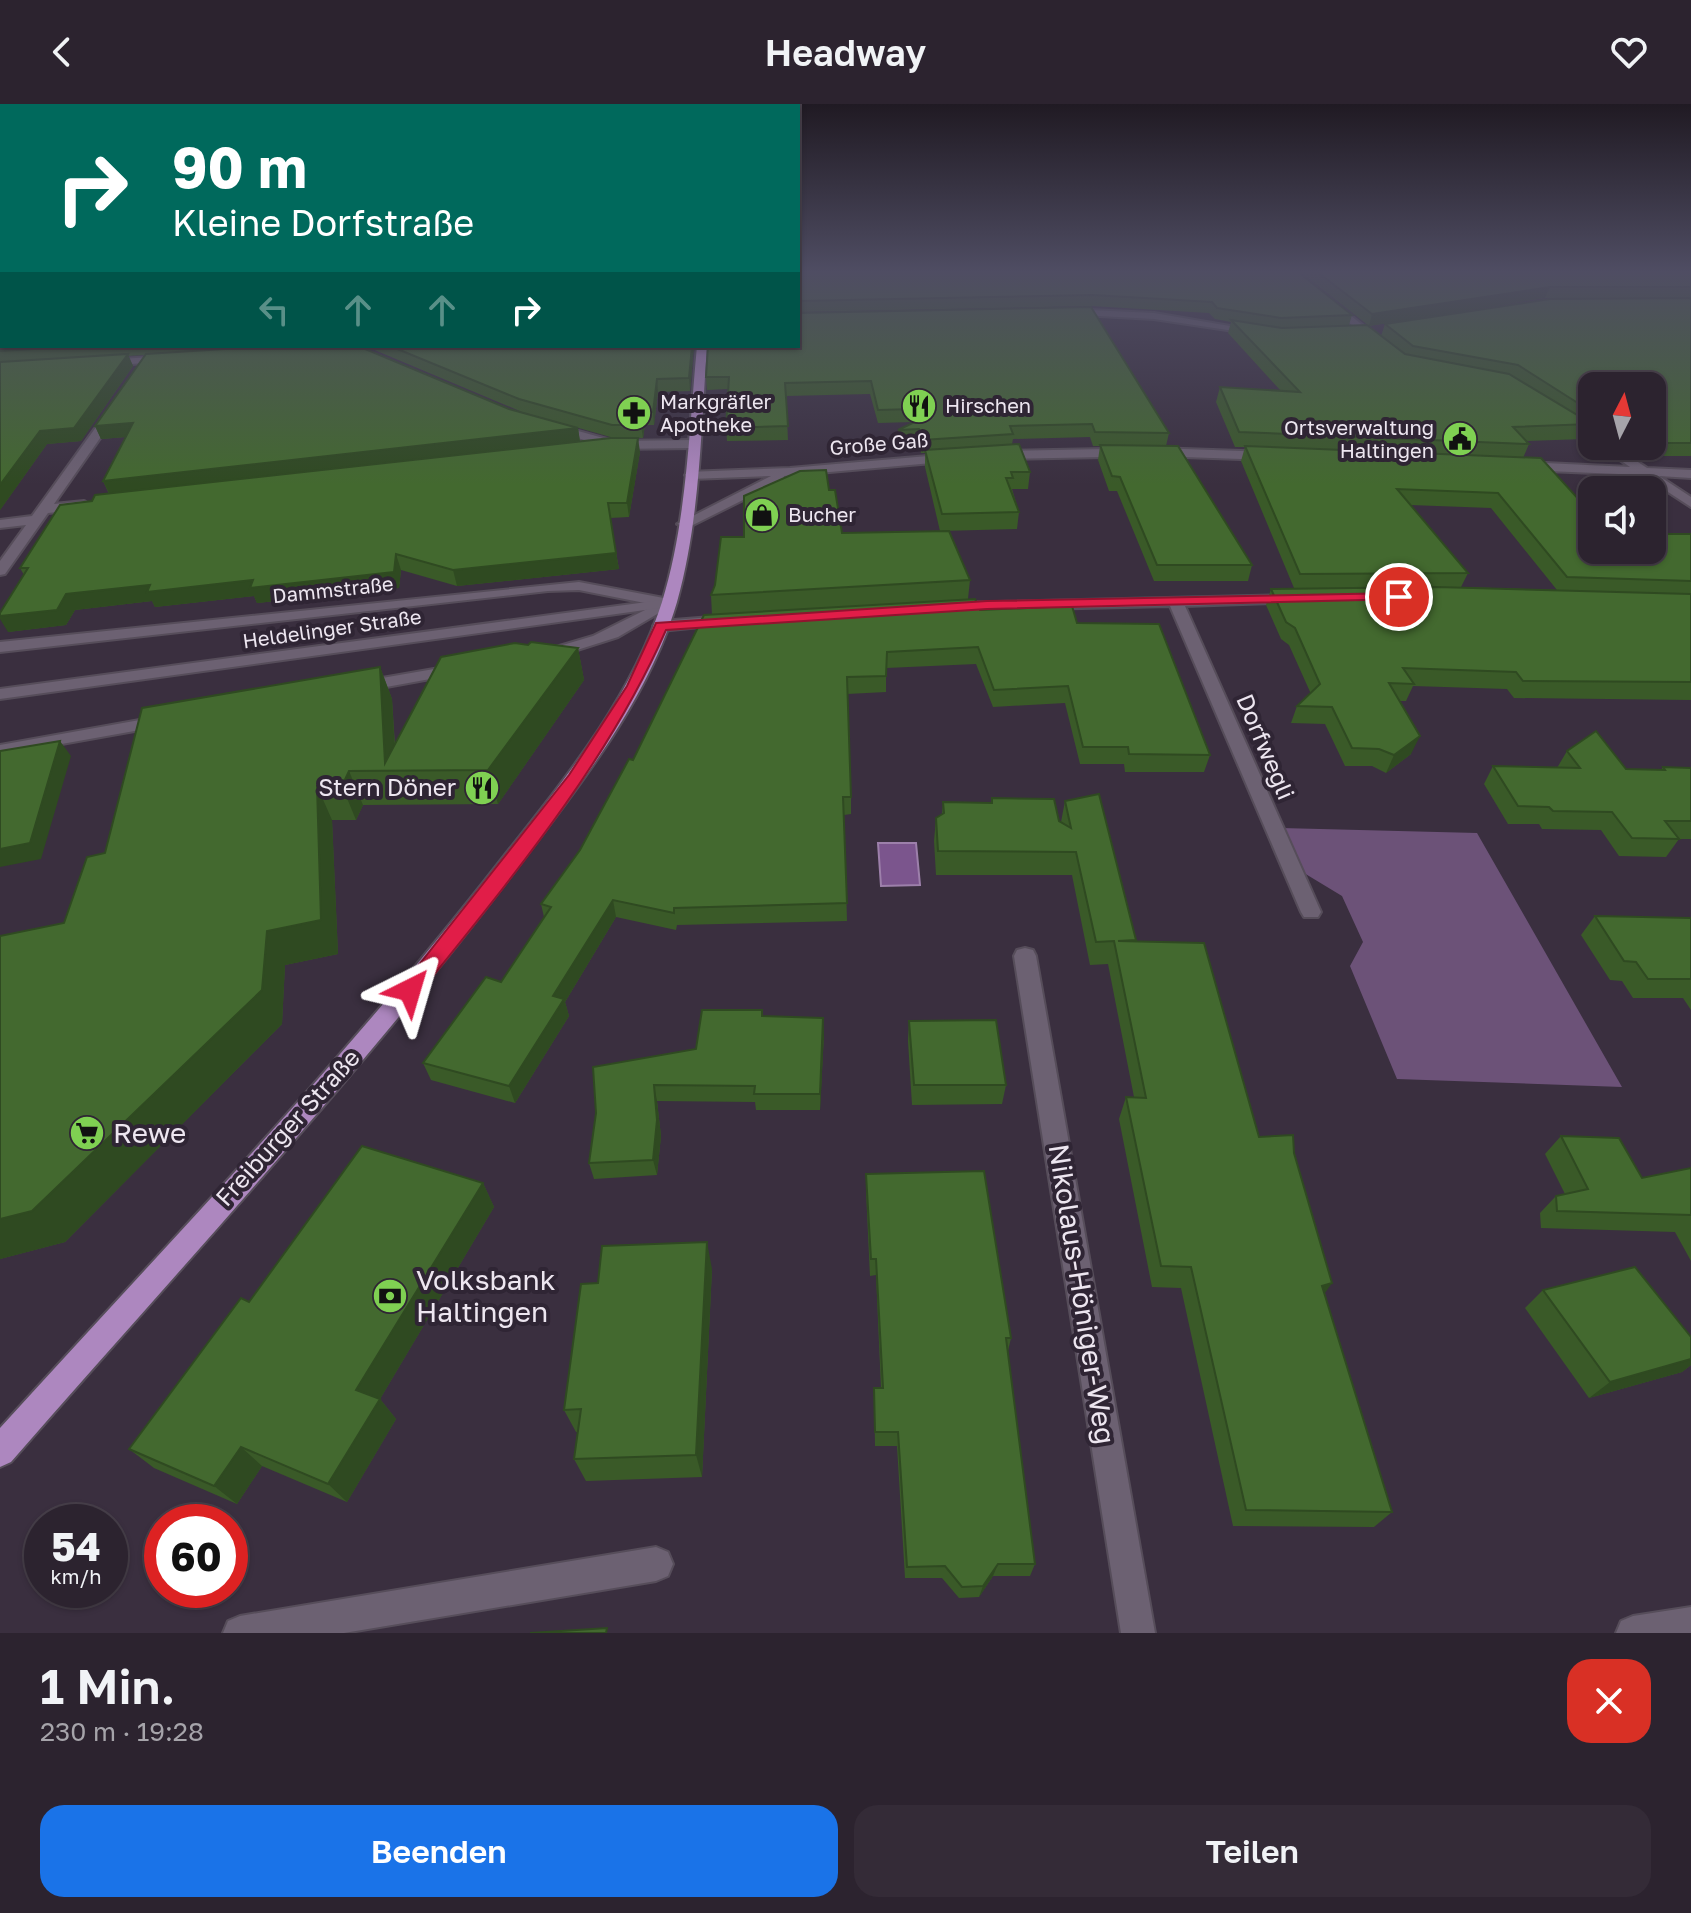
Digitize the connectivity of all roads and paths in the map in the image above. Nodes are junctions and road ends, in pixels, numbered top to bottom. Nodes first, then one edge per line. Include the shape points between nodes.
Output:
1 (1378, 342) edge
2 (702, 348) edge
3 (1385, 348) edge
4 (178, 359) edge
5 (146, 361) junction
6 (88, 364) edge
7 (138, 373) edge
8 (121, 398) edge
9 (544, 425) edge
10 (694, 444) junction
11 (613, 445) junction
12 (581, 448) edge
13 (985, 456) edge
14 (1289, 456) edge
15 (970, 457) edge
16 (1628, 460) edge
17 (1501, 465) edge
18 (790, 472) junction
19 (1648, 473) junction
20 (1691, 474) edge
21 (691, 475) junction
22 (1691, 503) edge
23 (93, 504) edge
24 (42, 514) junction
25 (0, 524) edge
26 (684, 524) junction
27 (0, 571) edge
28 (1319, 598) edge
29 (1175, 601) junction
30 (669, 603) junction
31 (940, 608) edge
32 (735, 621) edge
33 (661, 626) junction
34 (0, 647) edge
35 (539, 655) edge
36 (468, 668) edge
37 (336, 691) edge
38 (0, 694) edge
39 (183, 718) edge
40 (0, 750) edge
41 (1311, 912) dead end
42 (1025, 956) dead end
43 (0, 1451) edge
44 (656, 1564) dead end
45 (1691, 1624) edge
46 (240, 1633) edge
47 (1138, 1633) edge
48 (1633, 1633) edge

1 - 3 street
2 - 10 main road, Freiburger Straße
4 - 5 street
5 - 6 street
5 - 7 street
8 - 24 street
9 - 11 street
10 - 11 street
10 - 21 main road, Freiburger Straße
11 - 12 street
13 - 14 street
15 - 18 street, Große Gaß
16 - 19 street
17 - 19 street
18 - 21 street, Große Gaß
18 - 26 street, Große Gaß
19 - 20 street
19 - 22 street
21 - 26 main road, Freiburger Straße
23 - 24 street
24 - 25 street
24 - 27 street
26 - 30 main road, Freiburger Straße
28 - 29 street
29 - 31 street
29 - 41 street, Dorfwegli
30 - 33 main road, Freiburger Straße
30 - 34 street, Dammstraße via 579,586 548,587
30 - 35 street via 620,632
30 - 38 street, Heldelinger Straße
32 - 33 street
33 - 43 main road, Freiburger Straße via 634,686 574,779 429,968
36 - 37 street
39 - 40 street
42 - 47 street, Nikolaus-Höniger-Weg
44 - 46 street
45 - 48 street

